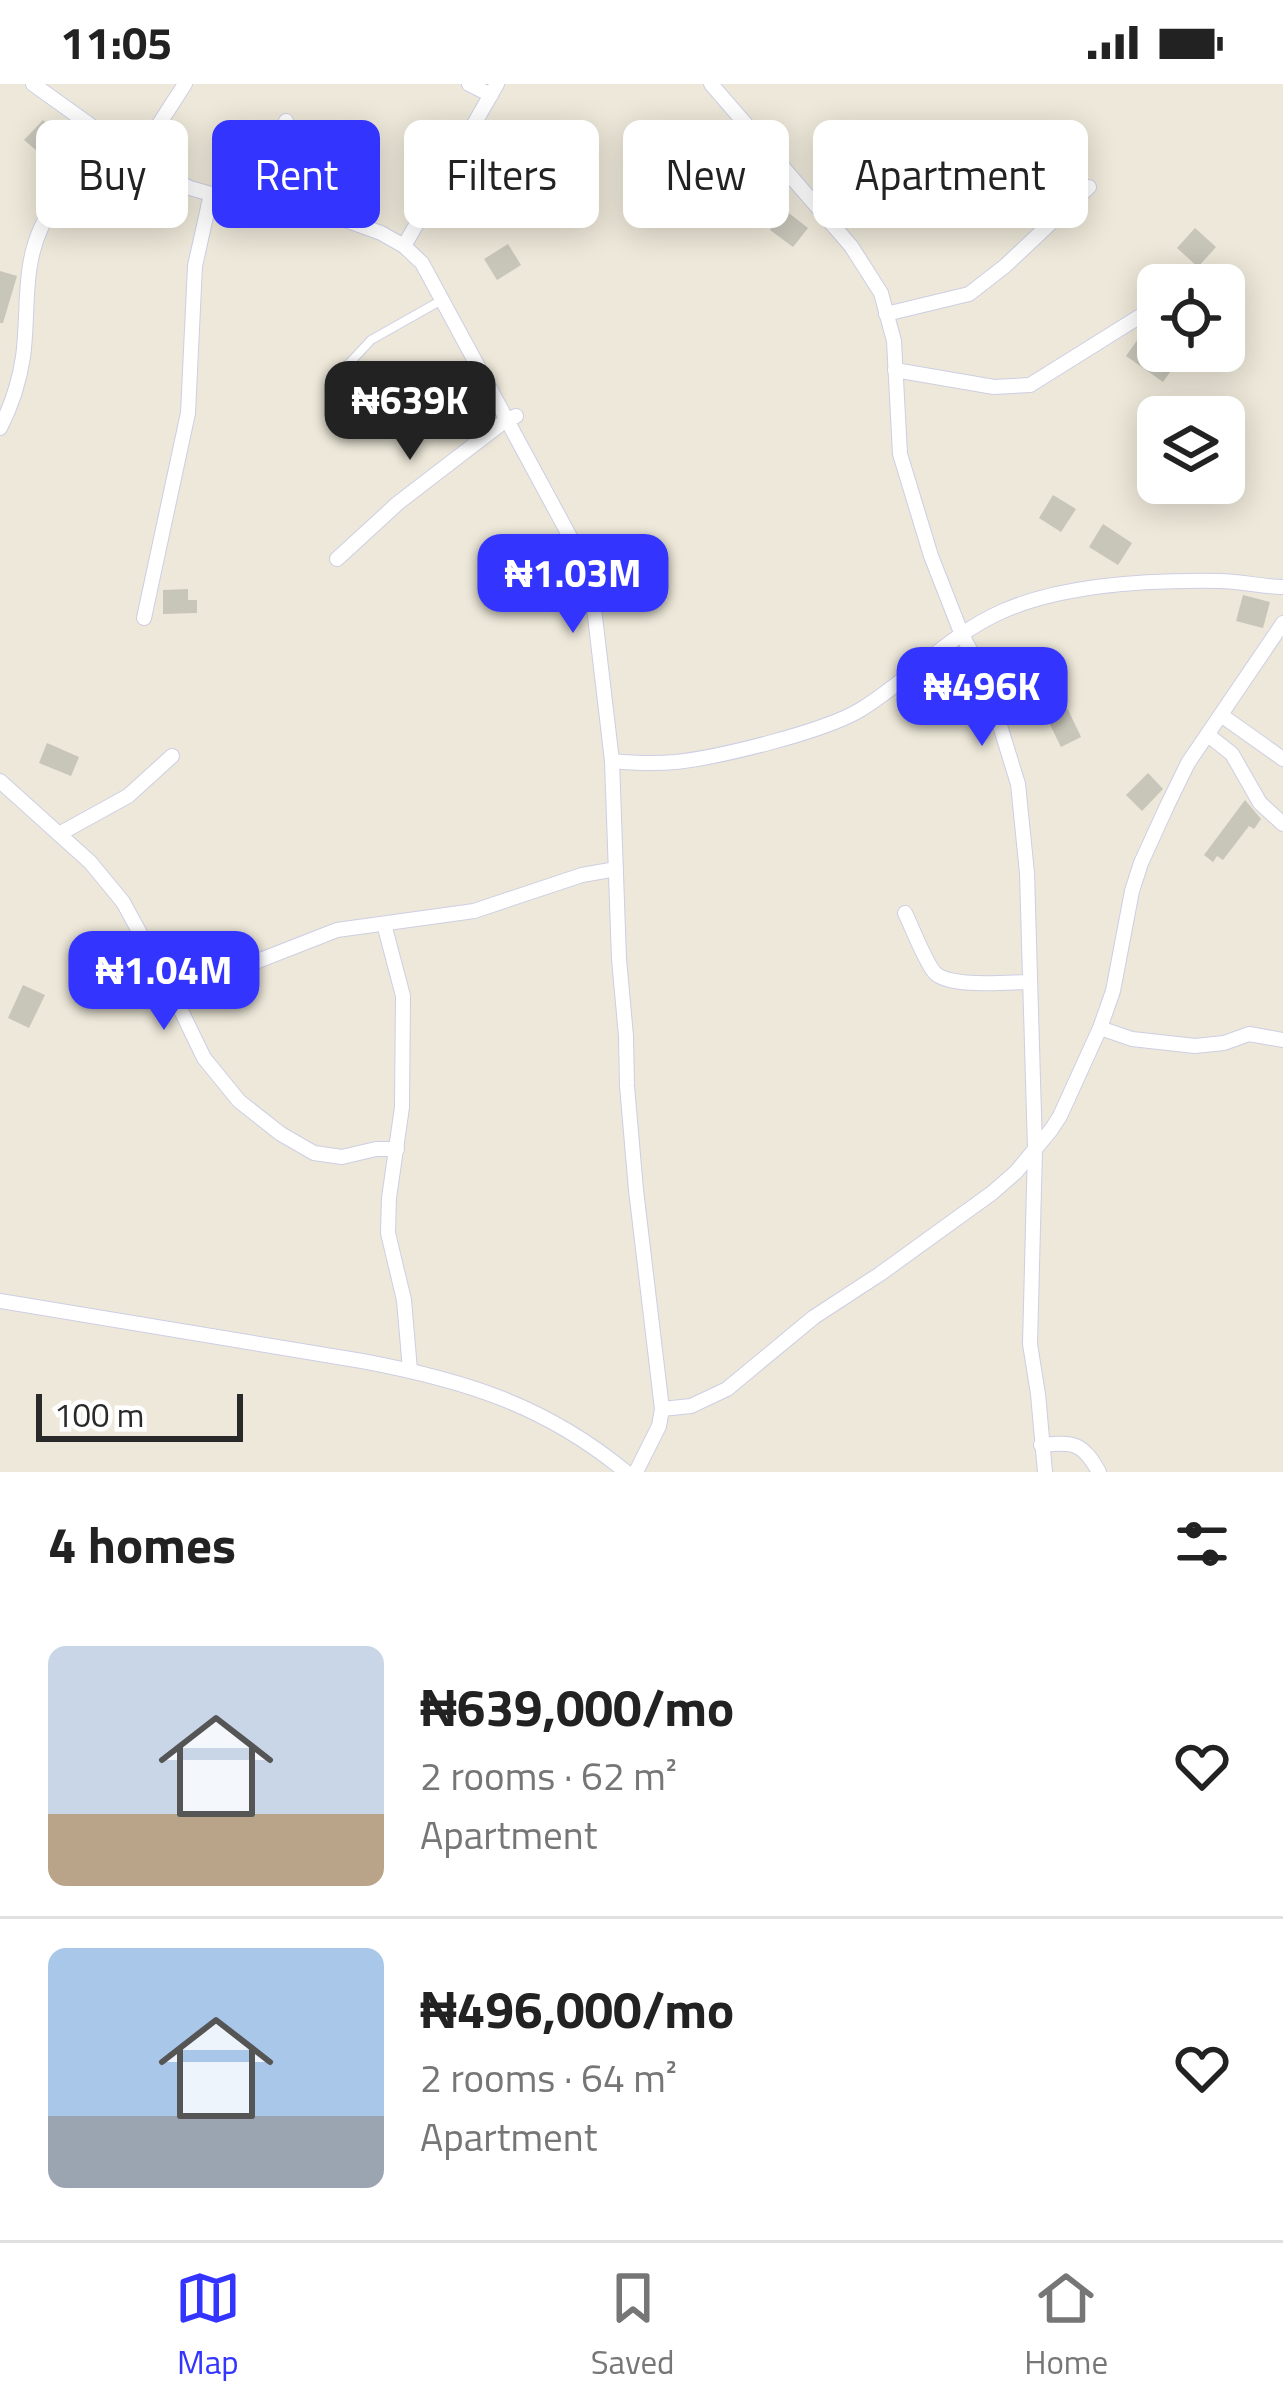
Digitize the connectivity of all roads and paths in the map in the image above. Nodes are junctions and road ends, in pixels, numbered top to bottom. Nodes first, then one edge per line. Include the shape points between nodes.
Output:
1 (33, 84) edge
2 (185, 84) edge
3 (469, 84) edge
4 (711, 84) edge
5 (494, 90) edge
6 (83, 120) edge
7 (161, 120) edge
8 (188, 187) edge
9 (1089, 188) dead end
10 (211, 194) joint
11 (41, 228) edge
12 (367, 228) edge
13 (404, 246) junction
14 (441, 300) junction
15 (886, 314) junction
16 (1137, 317) edge
17 (896, 370) junction
18 (342, 371) dead end
19 (511, 418) junction
20 (0, 428) edge
21 (337, 559) dead end
22 (1283, 587) edge
23 (144, 618) dead end
24 (962, 634) junction
25 (1280, 634) edge
26 (1221, 715) junction
27 (1208, 734) junction
28 (172, 756) dead end
29 (1283, 759) edge
30 (612, 761) junction
31 (0, 781) edge
32 (1283, 824) edge
33 (59, 834) junction
34 (616, 869) junction
35 (905, 914) dead end
36 (384, 924) junction
37 (1029, 982) junction
38 (173, 994) junction
39 (1100, 1028) junction
40 (1283, 1040) edge
41 (397, 1149) junction
42 (1035, 1149) junction
43 (0, 1301) edge
44 (410, 1370) junction
45 (662, 1409) junction
46 (1041, 1445) junction
47 (626, 1472) edge
48 (636, 1472) edge
49 (1045, 1472) edge
50 (1099, 1472) edge

1 - 6 street
2 - 7 street
3 - 5 street
4 - 15 street via 850,246
5 - 13 street
8 - 10 street
9 - 15 street via 969,294
10 - 23 street via 195,266 188,413
11 - 20 street via 19,379
12 - 13 street
13 - 14 street
14 - 18 lane via 371,340
14 - 19 street
15 - 17 street
16 - 17 street via 1030,385
17 - 24 street via 900,454
19 - 21 street
19 - 30 street via 582,559
22 - 24 street via 1223,580 1087,589 1004,611
24 - 30 street via 856,713 678,762
24 - 37 street via 985,677 1018,784
25 - 26 street
26 - 27 street
26 - 29 street
27 - 32 street
27 - 39 street via 1141,863
28 - 33 street via 128,796
30 - 34 street
31 - 33 street
33 - 38 street via 123,902
34 - 36 street via 474,911
34 - 45 street via 632,1149
35 - 37 street via 935,973
36 - 38 street via 337,930
36 - 41 street via 403,996
37 - 42 street
38 - 41 street via 204,1058 239,1101 281,1134 314,1153 342,1157
39 - 40 street via 1195,1046 1249,1034
39 - 42 street via 1060,1116
41 - 44 street via 388,1233
42 - 45 street via 992,1193 814,1317 727,1389
42 - 46 street via 1030,1344
43 - 44 street
44 - 47 street via 530,1408
45 - 48 street
46 - 49 street
46 - 50 street via 1076,1444

